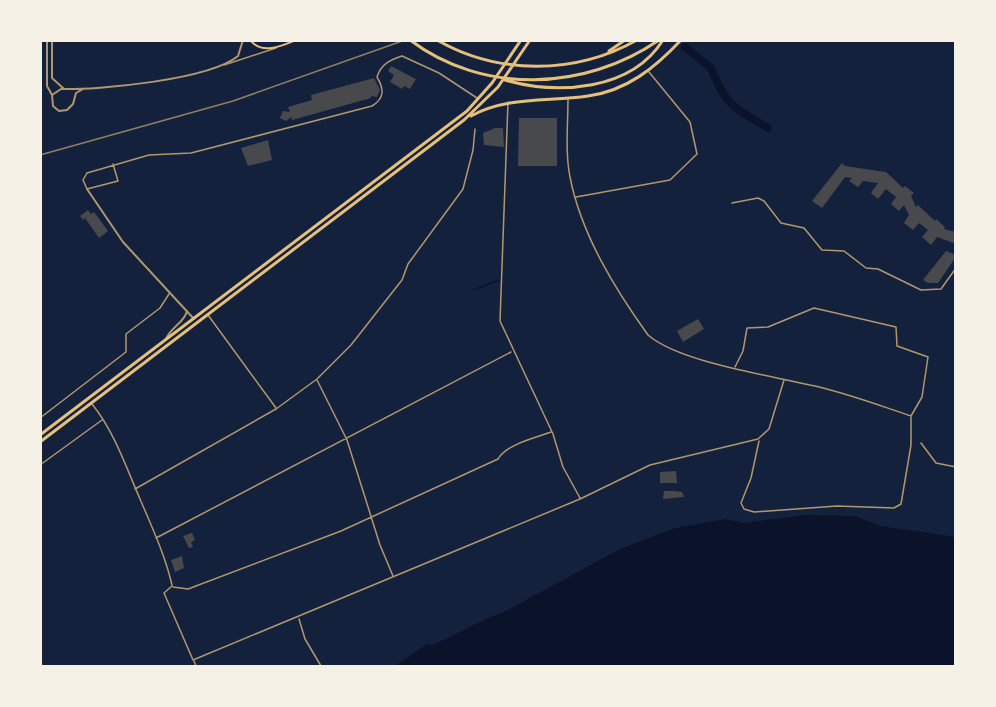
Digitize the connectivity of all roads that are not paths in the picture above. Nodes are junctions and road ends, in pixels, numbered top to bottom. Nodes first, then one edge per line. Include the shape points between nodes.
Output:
1 (47, 40) edge
2 (52, 40) edge
3 (243, 40) edge
4 (250, 40) edge
5 (296, 40) edge
6 (410, 40) edge
7 (437, 40) edge
8 (521, 40) edge
9 (530, 40) edge
10 (625, 40) edge
11 (637, 40) edge
12 (661, 40) edge
13 (681, 40) edge
14 (280, 47) junction
15 (604, 54) junction
16 (220, 66) junction
17 (648, 71) junction
18 (495, 77) junction
19 (64, 89) junction
20 (83, 89) junction
21 (52, 95) junction
22 (568, 98) junction
23 (74, 99) junction
24 (478, 100) junction
25 (508, 102) junction
26 (464, 120) junction
27 (475, 129) dead end
28 (113, 164) junction
29 (87, 189) junction
30 (576, 197) junction
31 (732, 203) dead end
32 (956, 268) edge
33 (170, 291) junction
34 (187, 310) junction
35 (208, 314) junction
36 (195, 321) junction
37 (166, 341) junction
38 (512, 351) junction
39 (735, 368) junction
40 (317, 380) junction
41 (784, 380) junction
42 (90, 401) junction
43 (276, 409) junction
44 (911, 416) junction
45 (40, 417) edge
46 (102, 420) junction
47 (552, 431) junction
48 (40, 435) edge
49 (758, 439) junction
50 (347, 440) junction
51 (40, 442) edge
52 (921, 443) dead end
53 (40, 465) edge
54 (956, 467) edge
55 (135, 489) junction
56 (580, 498) junction
57 (373, 517) junction
58 (156, 538) junction
59 (393, 577) junction
60 (172, 586) junction
61 (298, 618) junction
62 (194, 660) junction
63 (196, 666) edge
64 (321, 666) edge

1 - 21 street via 47,86
2 - 19 street via 52,78
3 - 16 street via 238,56
4 - 14 main road via 258,48
5 - 14 main road
6 - 18 main road via 448,62
7 - 15 main road via 467,54 532,67 568,64
8 - 24 main road
9 - 26 main road via 498,87
10 - 15 main road
11 - 15 main road
12 - 18 main road via 616,64 570,77
12 - 18 main road via 648,59 634,70 594,85 530,84
13 - 17 main road
14 - 16 street
16 - 20 street via 134,84
17 - 22 main road via 608,92
17 - 30 street via 690,122 698,154 670,180
19 - 20 street
19 - 21 street
19 - 23 street
20 - 23 street
21 - 23 street via 51,104 59,111 70,108
22 - 25 main road
22 - 30 street via 568,160
24 - 28 street via 406,56 386,62 377,77 382,93 372,106 191,153 149,155
24 - 36 main road
25 - 26 main road
25 - 38 street via 499,314
26 - 35 main road
27 - 40 street via 462,189 408,264 402,280 351,345
28 - 29 street via 87,173 83,180
28 - 29 street via 118,181
29 - 33 street via 123,242
30 - 39 street via 595,249 648,335 661,345
31 - 32 street via 758,198 781,222 804,228 822,250 844,251 866,268 878,269 921,290 941,289
33 - 34 street
33 - 45 street via 159,308 126,334 126,352
34 - 36 street
34 - 37 street
35 - 36 main road
35 - 43 street
36 - 37 main road
36 - 42 main road
37 - 42 main road
38 - 47 street
38 - 50 street
39 - 41 street
39 - 44 street via 747,328 768,327 814,308 869,319 896,327 897,346 928,357 921,397
40 - 43 street
40 - 50 street
41 - 44 street
41 - 49 street via 768,429
42 - 46 street
42 - 48 main road
42 - 51 main road
43 - 55 street
44 - 49 street via 901,504 894,508 837,506 754,512 744,509 741,503 751,478
46 - 53 street
46 - 55 street
47 - 56 street via 563,467
47 - 57 street
49 - 56 street via 650,465
50 - 57 street
50 - 58 street
52 - 54 street via 936,462
55 - 58 street
56 - 59 street
57 - 59 street
57 - 60 street via 188,589
58 - 60 street
59 - 61 street
60 - 62 street via 164,593
61 - 62 street
61 - 64 street
62 - 63 street

